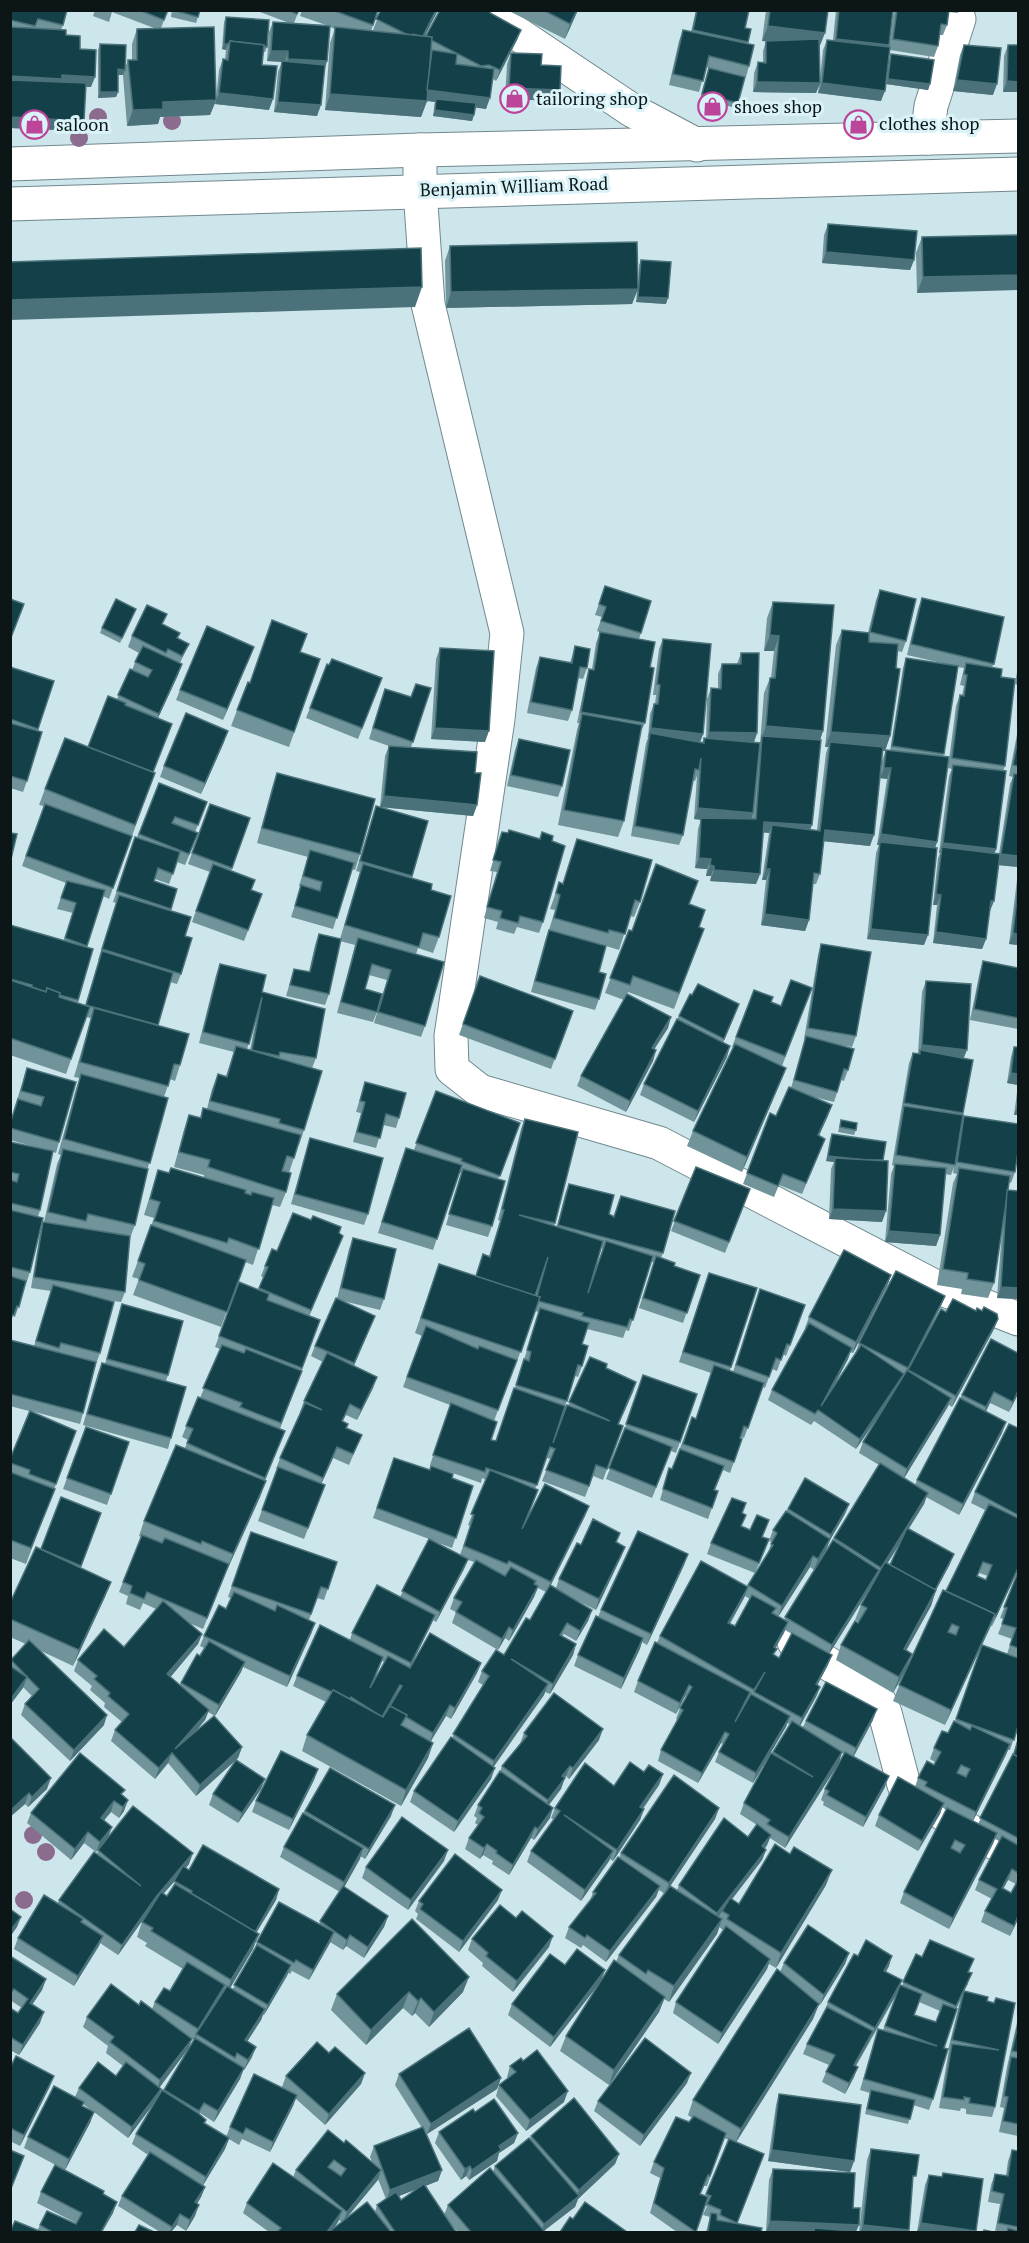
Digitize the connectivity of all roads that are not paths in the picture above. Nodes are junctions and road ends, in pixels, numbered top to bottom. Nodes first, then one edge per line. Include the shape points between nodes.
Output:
1 (482, 10) edge
2 (959, 19) dead end
3 (1018, 136) edge
4 (927, 138) junction
5 (697, 145) junction
6 (420, 150) junction
7 (10, 164) edge
8 (1018, 174) edge
9 (420, 190) junction
10 (10, 204) edge
11 (1018, 1319) edge
12 (794, 1642) edge
13 (1018, 1854) edge

1 - 5 street via 633,111
2 - 4 street via 931,106
3 - 4 street, Benjamin William Road
4 - 5 street, Benjamin William Road
5 - 6 street, Benjamin William Road
6 - 7 street, Benjamin William Road
6 - 9 street
8 - 9 street, Benjamin William Road
9 - 10 street, Benjamin William Road
9 - 11 street via 428,304 507,633 451,1036 452,1069 480,1091 659,1143 934,1287
12 - 13 street via 875,1693 885,1713 904,1785 972,1832

